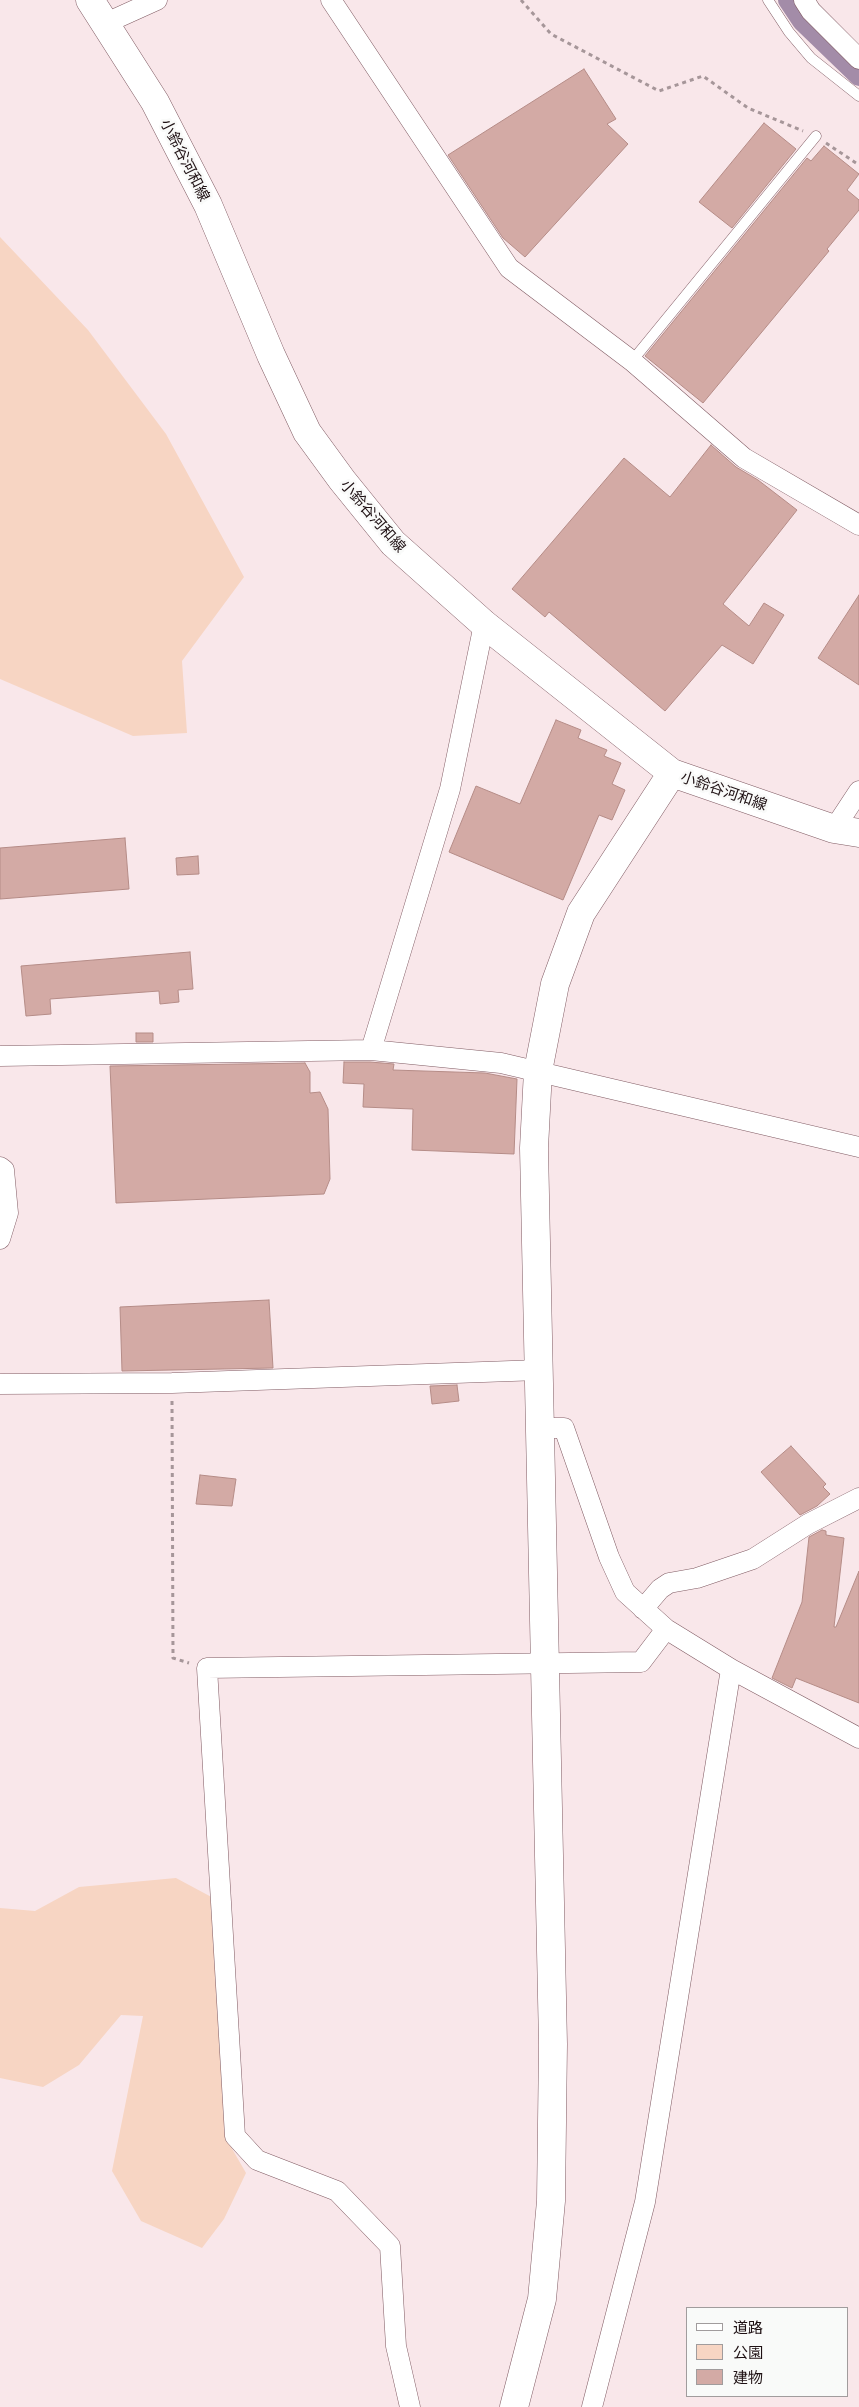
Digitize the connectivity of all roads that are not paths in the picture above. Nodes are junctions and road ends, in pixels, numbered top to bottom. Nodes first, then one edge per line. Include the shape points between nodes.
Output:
1 (90, 0) edge
2 (157, 0) edge
3 (331, 0) edge
4 (768, 0) edge
5 (804, 0) edge
6 (106, 23) junction
7 (859, 59) edge
8 (859, 96) edge
9 (816, 136) road end
10 (632, 361) junction
11 (859, 525) edge
12 (484, 624) junction
13 (672, 773) junction
14 (859, 791) edge
15 (847, 831) edge
16 (371, 1050) junction
17 (0, 1056) edge
18 (538, 1071) junction
19 (859, 1147) edge
20 (0, 1166) edge
21 (0, 1239) edge
22 (540, 1370) junction
23 (0, 1384) edge
24 (541, 1428) junction
25 (859, 1498) edge
26 (643, 1609) junction
27 (666, 1629) junction
28 (545, 1662) junction
29 (731, 1669) junction
30 (859, 1738) edge
31 (410, 2407) edge
32 (514, 2407) edge
33 (592, 2407) edge

1 - 6 street, 小鈴谷河和線
2 - 6 street
3 - 10 street via 510,268
4 - 8 lane via 810,58
5 - 7 street
6 - 12 street, 小鈴谷河和線 via 155,102 208,205 271,356 307,432 393,543
9 - 10 lane
10 - 11 street via 744,458
12 - 13 street, 小鈴谷河和線
12 - 16 street via 450,790
13 - 15 street, 小鈴谷河和線
13 - 18 street via 581,914 554,984
14 - 15 street
16 - 17 street
16 - 18 street via 501,1063
18 - 19 street
18 - 22 street via 534,1148
20 - 21 street via 4,1170 8,1213
22 - 23 street via 172,1383
22 - 24 street
24 - 26 street via 564,1428 609,1557 625,1592
24 - 28 street
25 - 26 street via 808,1524 753,1559 669,1583
26 - 27 street
27 - 28 street via 641,1662
27 - 29 street
28 - 31 street via 207,1668 235,2136 257,2160 337,2191 390,2246 396,2346
28 - 32 street via 553,2044 551,2201 542,2299
29 - 30 street
29 - 33 street via 646,2202

